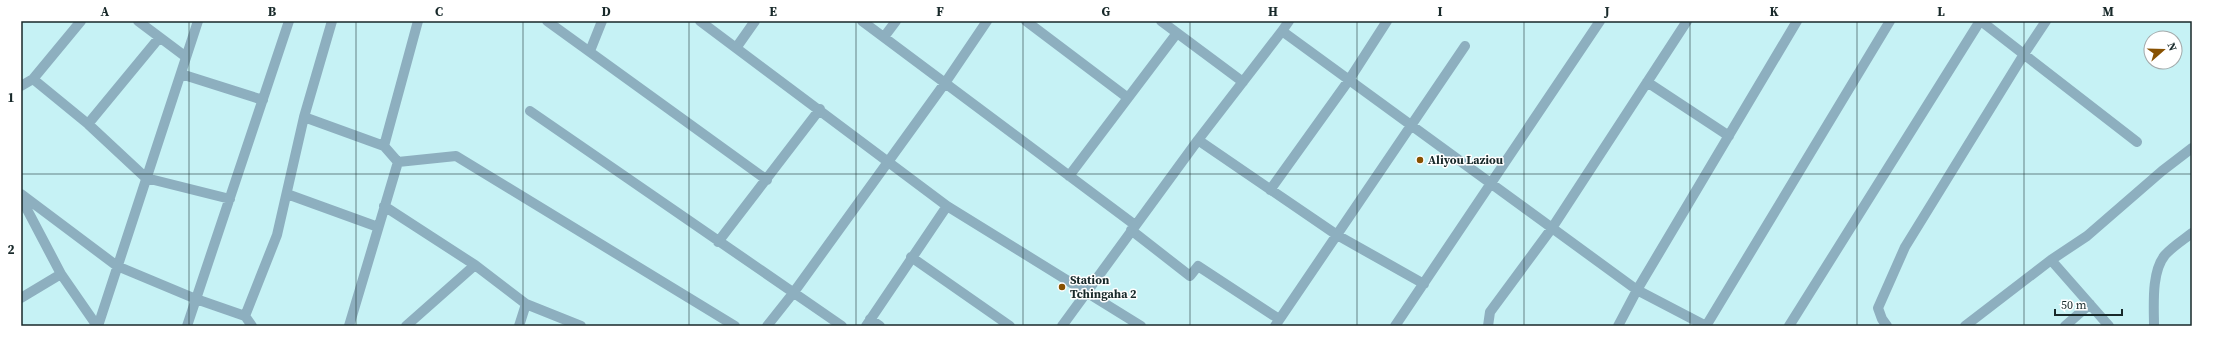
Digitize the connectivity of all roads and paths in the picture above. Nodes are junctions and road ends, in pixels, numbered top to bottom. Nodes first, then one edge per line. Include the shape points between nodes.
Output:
1 (81, 21) edge
2 (138, 21) edge
3 (198, 21) edge
4 (288, 21) edge
5 (332, 21) edge
6 (418, 21) edge
7 (547, 21) edge
8 (602, 21) edge
9 (700, 21) edge
10 (755, 21) edge
11 (862, 21) edge
12 (896, 21) edge
13 (987, 21) edge
14 (1026, 21) edge
15 (1161, 21) edge
16 (1289, 21) edge
17 (1387, 21) edge
18 (1600, 21) edge
19 (1687, 21) edge
20 (1797, 21) edge
21 (1890, 21) edge
22 (1981, 21) edge
23 (2046, 21) edge
24 (1282, 31) junction
25 (1177, 33) junction
26 (884, 37) junction
27 (159, 38) junction
28 (1465, 46) dead end
29 (736, 48) junction
30 (590, 51) junction
31 (2024, 54) junction
32 (186, 57) junction
33 (181, 74) junction
34 (33, 79) junction
35 (1348, 80) junction
36 (1243, 82) junction
37 (1647, 82) junction
38 (945, 83) junction
39 (21, 86) edge
40 (1128, 98) junction
41 (262, 100) junction
42 (820, 108) junction
43 (530, 111) dead end
44 (304, 117) junction
45 (88, 124) junction
46 (1411, 126) junction
47 (1729, 136) junction
48 (1198, 140) junction
49 (2137, 142) dead end
50 (384, 146) junction
51 (2192, 148) edge
52 (887, 161) junction
53 (398, 162) junction
54 (1069, 176) junction
55 (146, 178) junction
56 (767, 180) junction
57 (1492, 184) junction
58 (1270, 190) junction
59 (21, 194) edge
60 (287, 194) junction
61 (21, 198) edge
62 (230, 199) junction
63 (384, 206) junction
64 (948, 206) junction
65 (378, 227) junction
66 (1133, 228) junction
67 (1552, 228) junction
68 (2192, 233) edge
69 (1337, 235) junction
70 (718, 242) junction
71 (912, 257) junction
72 (2051, 260) junction
73 (476, 265) junction
74 (118, 266) junction
75 (61, 274) junction
76 (1424, 284) junction
77 (1637, 290) junction
78 (794, 292) junction
79 (1088, 292) junction
80 (21, 298) edge
81 (196, 299) junction
82 (526, 304) junction
83 (2090, 304) junction
84 (245, 316) junction
85 (868, 323) edge
86 (1277, 323) edge
87 (97, 326) edge
88 (187, 326) edge
89 (252, 326) edge
90 (349, 326) edge
91 (406, 326) edge
92 (519, 326) edge
93 (582, 326) edge
94 (735, 326) edge
95 (767, 326) edge
96 (842, 326) edge
97 (880, 326) edge
98 (1010, 326) edge
99 (1062, 326) edge
100 (1141, 326) edge
101 (1396, 326) edge
102 (1488, 326) edge
103 (1618, 326) edge
104 (1706, 326) edge
105 (1789, 326) edge
106 (1887, 326) edge
107 (1965, 326) edge
108 (2065, 326) edge
109 (2109, 326) edge
110 (2154, 326) edge

1 - 34 street
2 - 27 street
3 - 32 street
4 - 41 street
5 - 44 street
6 - 50 street
7 - 30 street
8 - 30 street
9 - 29 street
10 - 29 street
11 - 26 street
12 - 26 street
13 - 38 street
14 - 40 street
15 - 25 street
16 - 24 street
17 - 35 street
18 - 57 street
19 - 37 street
20 - 47 street
21 - 104 street
22 - 31 street
22 - 105 street
23 - 31 street
24 - 35 street
24 - 36 street
25 - 36 street
25 - 40 street
26 - 38 street
27 - 32 street
27 - 45 street
28 - 46 street
29 - 42 street
30 - 56 street
31 - 49 street
31 - 106 street via 1905,247 1878,308
32 - 33 street
33 - 41 street
33 - 55 street
34 - 39 street
34 - 45 street
35 - 46 street
35 - 58 street
36 - 48 street
37 - 47 street
37 - 67 street
38 - 52 street
38 - 54 street
40 - 54 street
41 - 62 street
42 - 52 street
42 - 56 street
43 - 70 street
44 - 50 street
44 - 60 street
45 - 55 street
46 - 57 street
46 - 69 street
47 - 77 street
48 - 58 street
48 - 66 street
50 - 53 street
51 - 72 street via 2087,236
52 - 64 street
52 - 78 street
53 - 63 street
53 - 94 street via 456,156
54 - 66 street
55 - 62 street
55 - 74 street
56 - 70 street
57 - 67 street
57 - 76 street
58 - 69 street
59 - 74 street
60 - 65 street
60 - 84 street via 277,236
61 - 75 street
62 - 81 street
63 - 65 street
63 - 73 street
64 - 71 street
64 - 79 street
65 - 90 street
66 - 79 street
66 - 86 street via 1190,276 1198,266
67 - 77 street
67 - 102 street via 1490,312
68 - 110 street via 2160,263 2154,287
69 - 76 street
69 - 86 street
70 - 78 street
71 - 85 street
71 - 98 street
72 - 83 street
72 - 107 street
73 - 82 street
73 - 91 street
74 - 81 street
74 - 87 street
75 - 80 street
75 - 87 street
76 - 101 street
77 - 103 street
77 - 104 street
78 - 95 street
78 - 96 street
79 - 99 street
79 - 100 street
81 - 84 street
81 - 88 street
82 - 92 street
82 - 93 street
83 - 108 street
83 - 109 street
84 - 89 street
85 - 97 street

